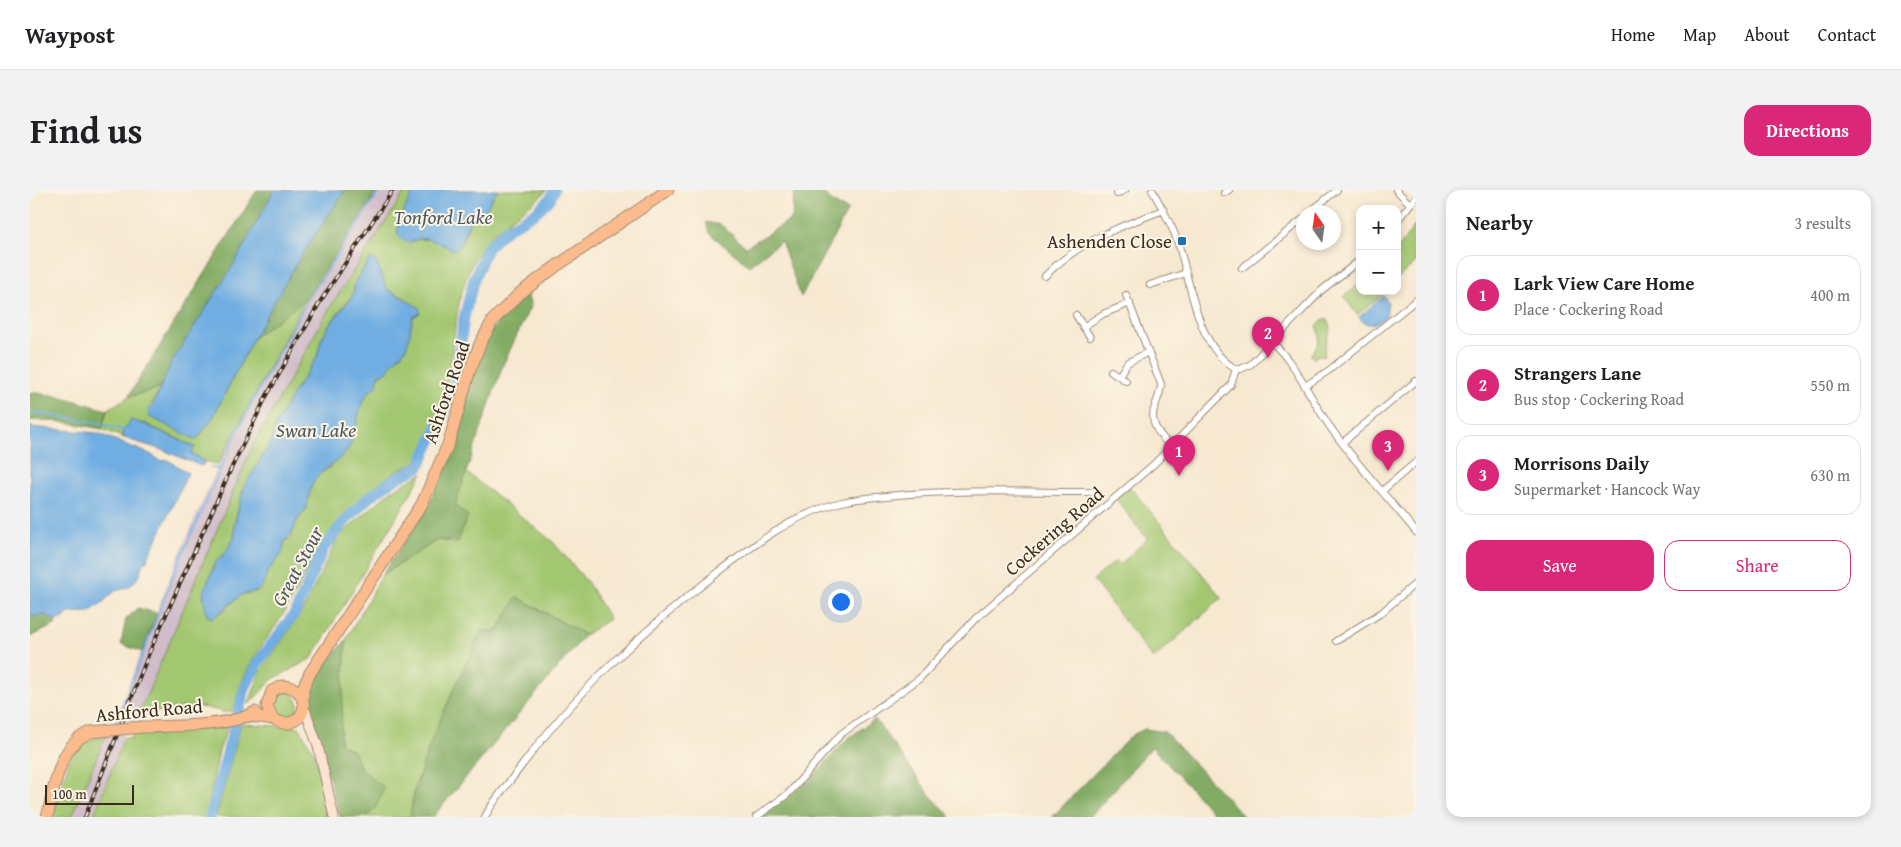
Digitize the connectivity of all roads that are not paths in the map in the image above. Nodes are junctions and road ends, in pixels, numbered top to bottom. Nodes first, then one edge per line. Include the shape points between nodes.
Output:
1 (668, 190) edge
2 (1125, 190) edge
3 (1152, 190) edge
4 (1337, 190) edge
5 (1396, 190) edge
6 (1117, 194) dead end
7 (1416, 197) edge
8 (1410, 204) junction
9 (1319, 205) edge
10 (1164, 210) junction
11 (1401, 216) edge
12 (1296, 225) edge
13 (1356, 263) edge
14 (1242, 268) dead end
15 (1186, 273) junction
16 (1045, 276) dead end
17 (1150, 285) dead end
18 (1126, 295) dead end
19 (1130, 303) junction
20 (1415, 305) edge
21 (1076, 316) dead end
22 (1083, 327) junction
23 (1090, 337) dead end
24 (1272, 342) junction
25 (1148, 352) junction
26 (1236, 369) junction
27 (1112, 371) dead end
28 (1119, 376) junction
29 (1126, 381) dead end
30 (1416, 381) edge
31 (1305, 386) junction
32 (1342, 443) junction
33 (1171, 447) junction
34 (1416, 462) edge
35 (1382, 491) junction
36 (1093, 492) dead end
37 (1416, 532) edge
38 (1416, 583) edge
39 (1336, 641) dead end
40 (318, 662) junction
41 (282, 686) junction
42 (267, 701) junction
43 (303, 702) junction
44 (246, 717) junction
45 (273, 719) junction
46 (294, 721) junction
47 (314, 732) junction
48 (47, 817) edge
49 (334, 817) edge
50 (485, 817) edge
51 (756, 817) edge

1 - 40 highway, Ashford Road via 532,283 492,320 469,373 449,442 422,504
2 - 6 street
3 - 10 street
4 - 9 street
5 - 8 street
7 - 8 street
8 - 11 street
10 - 15 street via 1179,245
10 - 16 street via 1108,231 1079,248
12 - 14 street
13 - 24 street via 1322,290
15 - 17 street
15 - 26 street via 1210,342
18 - 19 street
19 - 22 street
19 - 25 street
20 - 31 street
21 - 22 street
22 - 23 street
24 - 26 street via 1251,364
24 - 31 street via 1293,363
25 - 28 street via 1127,363
25 - 33 street via 1161,389 1152,418 1157,431
26 - 33 street, Cockering Road via 1231,384
27 - 28 street
28 - 29 street
30 - 32 street
31 - 32 street
32 - 35 street
33 - 51 street, Cockering Road via 976,618 919,679 841,734 788,794
34 - 35 street
35 - 37 street
36 - 50 street via 927,492 837,503 798,520 754,545 667,612 610,663 542,737
38 - 39 street via 1381,613
40 - 41 highway, Ashford Road
40 - 43 highway, Ashford Road via 305,683
41 - 42 highway via 272,691
41 - 43 highway via 297,690
42 - 44 highway, Ashford Road
42 - 45 highway
43 - 46 highway via 299,718
43 - 47 street
44 - 45 highway, Ashford Road
44 - 48 highway, Ashford Road, bridge via 90,732 77,740 65,755
45 - 46 highway via 283,723
46 - 47 street
47 - 49 street

